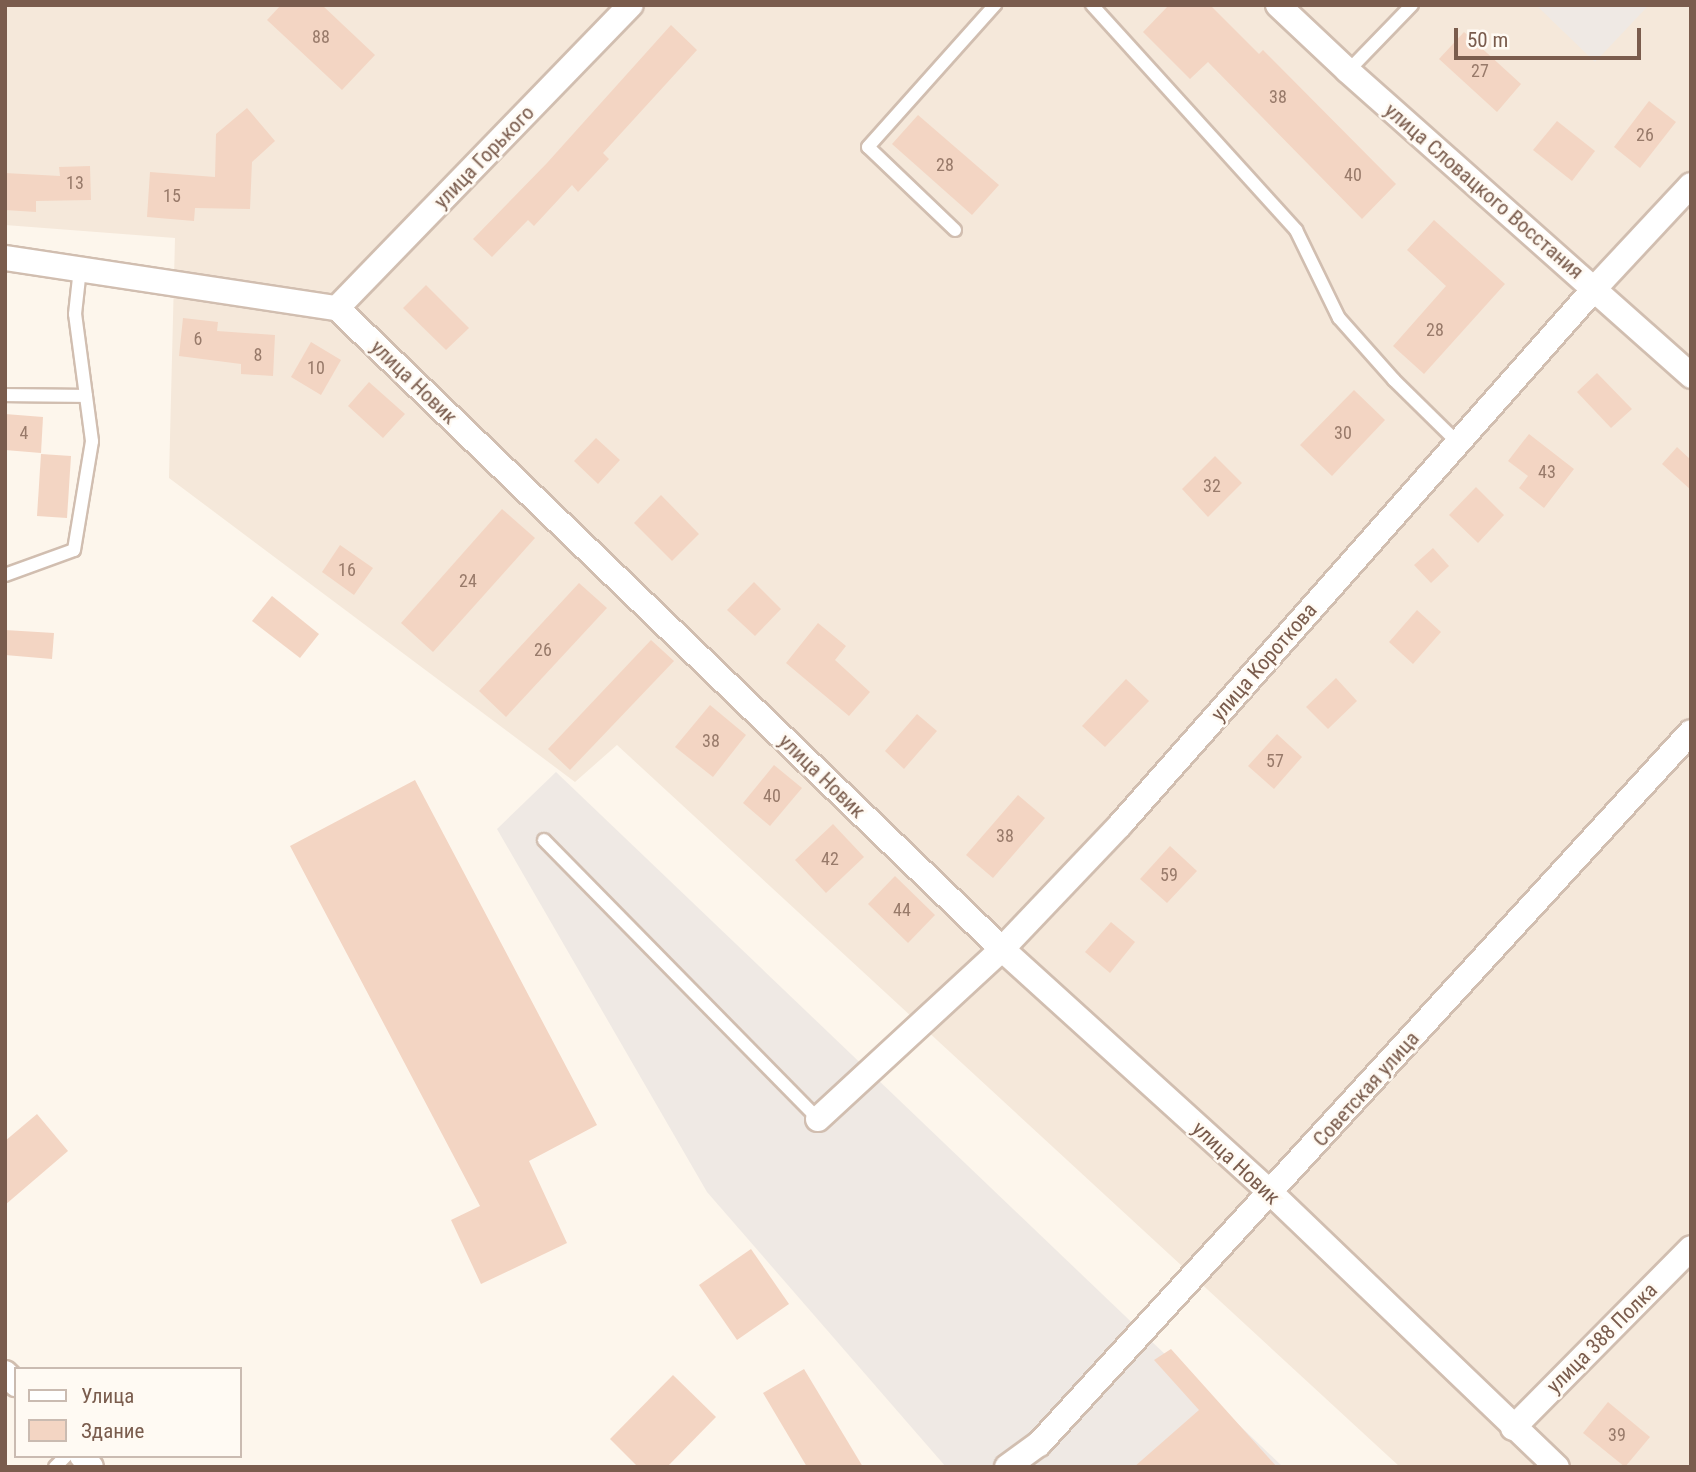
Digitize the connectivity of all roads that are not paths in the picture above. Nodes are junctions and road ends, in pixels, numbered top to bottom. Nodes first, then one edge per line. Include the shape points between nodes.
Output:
1 (631, 5) edge
2 (995, 5) edge
3 (1092, 5) edge
4 (1278, 5) edge
5 (1412, 5) edge
6 (1348, 71) junction
7 (1691, 185) edge
8 (956, 230) dead end
9 (5, 258) edge
10 (80, 269) junction
11 (1594, 289) junction
12 (337, 308) junction
13 (1691, 376) edge
14 (5, 395) edge
15 (86, 396) junction
16 (1458, 443) junction
17 (5, 575) edge
18 (1691, 732) edge
19 (544, 840) dead end
20 (1002, 949) junction
21 (818, 1119) joint
22 (1270, 1194) junction
23 (1691, 1248) edge
24 (1513, 1428) junction
25 (1007, 1467) edge
26 (1557, 1467) edge

1 - 12 street, улица Горького
2 - 8 lane via 868,147
3 - 16 lane via 1296,230 1339,318
4 - 6 street, улица Словацкого Восстания
5 - 6 lane
6 - 11 street, улица Словацкого Восстания
7 - 11 street, улица Короткова
9 - 10 street
10 - 12 street
10 - 15 lane via 75,314
11 - 13 street, улица Словацкого Восстания
11 - 16 street, улица Короткова
12 - 20 street, улица Новик
14 - 15 lane
15 - 17 lane via 92,441 74,550
16 - 20 street, улица Короткова via 1120,825
18 - 22 street, Советская улица
19 - 21 lane
20 - 21 street, улица Короткова
20 - 22 street, улица Новик
22 - 24 street, улица Новик
22 - 25 street, Советская улица via 1039,1444
23 - 24 street, улица 388 Полка
24 - 26 street, улица Новик

